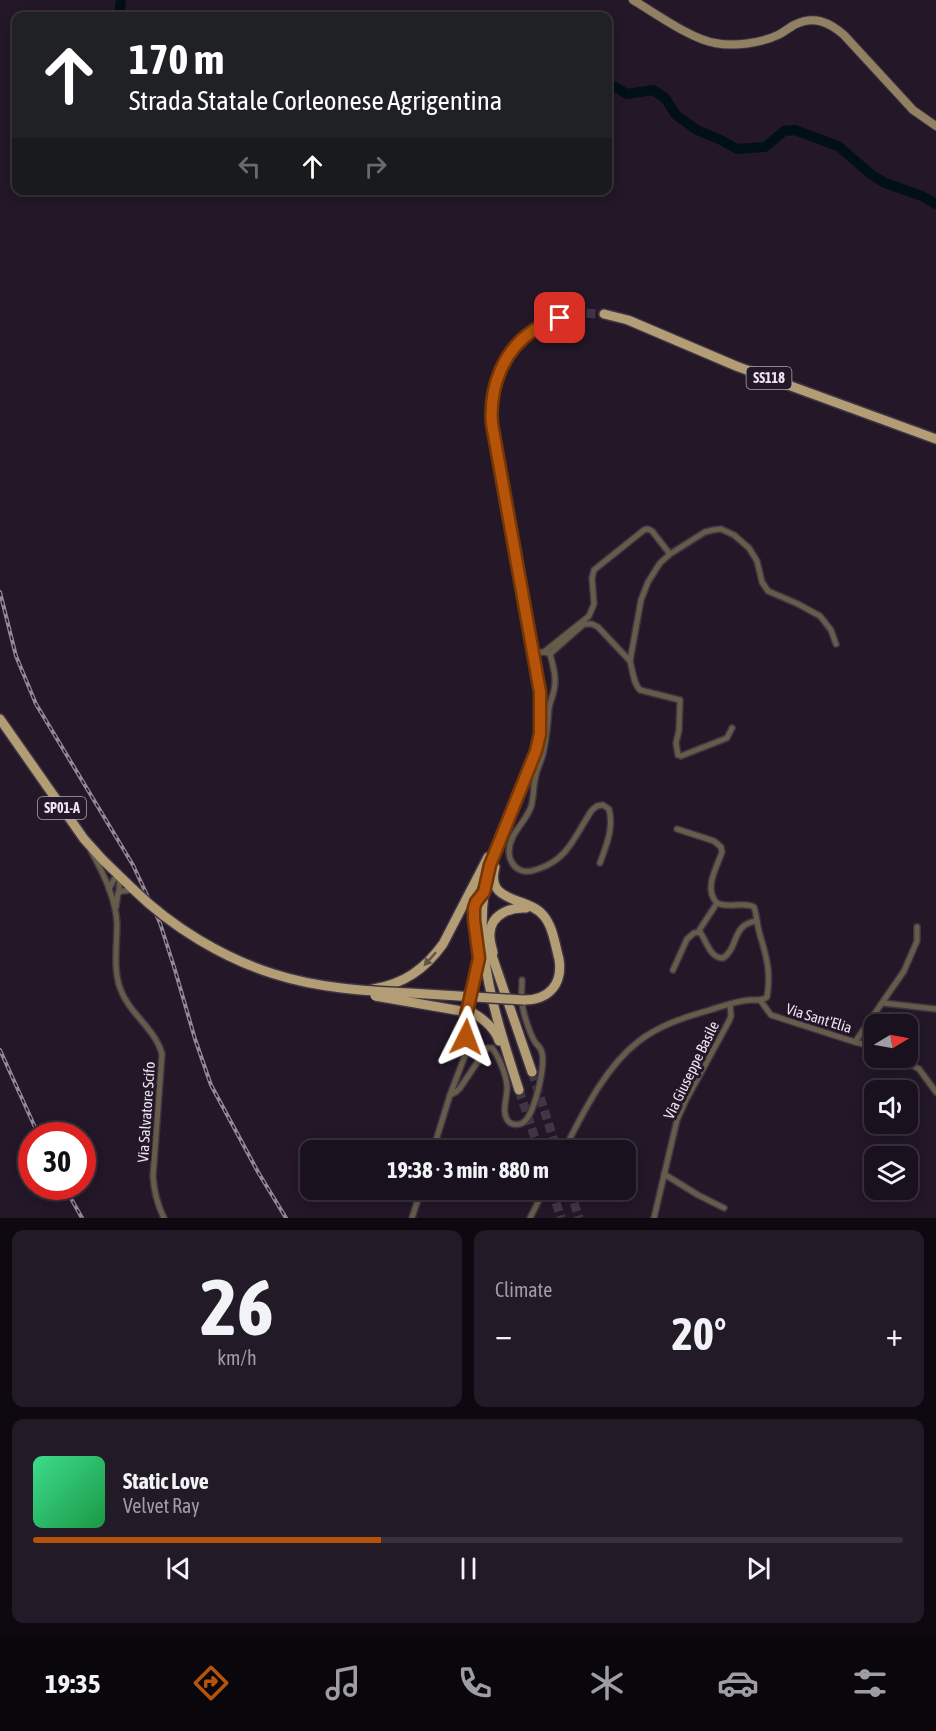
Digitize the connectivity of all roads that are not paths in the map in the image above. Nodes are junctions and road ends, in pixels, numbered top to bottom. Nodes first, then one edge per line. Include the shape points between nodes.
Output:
1 (633, 0) edge
2 (936, 126) edge
3 (604, 314) tunnel mouth
4 (560, 318) tunnel mouth
5 (936, 438) edge
6 (670, 554) junction
7 (836, 644) dead end
8 (533, 653) junction
9 (547, 653) junction
10 (630, 661) junction
11 (0, 719) edge
12 (732, 728) dead end
13 (677, 829) dead end
14 (501, 838) junction
15 (84, 839) junction
16 (600, 863) dead end
17 (120, 877) junction
18 (134, 890) junction
19 (109, 891) junction
20 (118, 893) junction
21 (483, 897) junction
22 (717, 903) junction
23 (535, 908) junction
24 (115, 912) junction
25 (757, 921) junction
26 (917, 927) dead end
27 (698, 932) junction
28 (495, 967) junction
29 (672, 970) dead end
30 (522, 980) dead end
31 (346, 989) junction
32 (360, 990) junction
33 (760, 1000) junction
34 (882, 1003) junction
35 (730, 1004) junction
36 (936, 1009) edge
37 (855, 1042) junction
38 (864, 1044) edge
39 (915, 1068) edge
40 (532, 1072) tunnel mouth
41 (515, 1078) junction
42 (519, 1090) tunnel mouth
43 (936, 1092) edge
44 (450, 1095) junction
45 (436, 1140) edge
46 (569, 1140) edge
47 (664, 1174) junction
48 (418, 1200) edge
49 (539, 1200) edge
50 (724, 1208) dead end
51 (164, 1218) edge
52 (412, 1218) edge
53 (530, 1218) edge
54 (654, 1218) edge

1 - 2 main road via 715,44 756,42 804,21 825,22 844,35 913,110
3 - 5 main road, SS118
4 - 8 main road via 529,334 507,359 497,379 491,413
6 - 7 street via 705,532 728,531 757,561 768,591 820,616
6 - 9 street via 648,529 594,570 594,604 589,616
6 - 10 street via 660,563 644,591
8 - 9 street
8 - 14 main road via 540,692 540,734
9 - 10 street via 584,624 592,624
9 - 16 street via 555,683 544,752 531,806 511,842 510,859 516,868 526,872 557,861 592,810 603,805 609,809 611,825
10 - 12 street via 634,683 640,690 680,700 678,755 727,738
11 - 15 main road, SP01-A
13 - 22 street via 722,847 711,886
14 - 21 main road
14 - 23 main road via 494,882 508,899
14 -> 32 main road, bridge via 493,846 434,956 418,972 390,986
15 - 17 main road, SP01-A
15 - 19 street, Via Salvatore Scifo
17 - 18 main road, SP01-A
17 - 19 street via 110,884
17 - 20 street, Via Salvatore Scifo
18 - 20 street
18 - 31 main road, bridge via 204,942 239,960 274,974
19 - 24 street, Via Salvatore Scifo
20 - 24 street, Via Salvatore Scifo
21 - 28 main road via 486,933
21 - 41 main road via 482,932 490,982
21 - 44 street via 474,908 479,958 466,1016 465,1053
22 - 25 street via 752,904
22 - 27 street
23 - 28 main road via 511,908 495,920 490,933
23 - 32 main road, bridge via 550,927 559,959 560,971 545,995 525,1000
24 - 51 street, Via Salvatore Scifo via 120,988 162,1054 153,1176
25 - 27 street via 741,928 723,958 713,956
25 - 33 street via 769,971 767,997
26 - 34 street, Via Sant'Elia via 917,941 904,971
27 - 29 street via 687,939
28 - 40 main road
30 - 44 street via 522,1005 543,1062 526,1120 515,1124 506,1117 507,1085 492,1048 487,1048 460,1088
31 - 32 main road, bridge
31 - 41 main road, bridge via 473,1013 497,1035
33 - 35 street
33 - 37 street, Via Sant'Elia via 771,1015
34 - 36 street
34 - 37 street, Via Sant'Elia
35 - 46 street via 679,1019 638,1042 618,1061 594,1095
35 - 47 street, Via Giuseppe Basile via 731,1016 677,1120
37 - 38 street
39 - 43 street
41 - 42 main road
44 - 45 street
47 - 50 street
47 - 54 street, Via Giuseppe Basile
48 - 52 street
49 - 53 street

